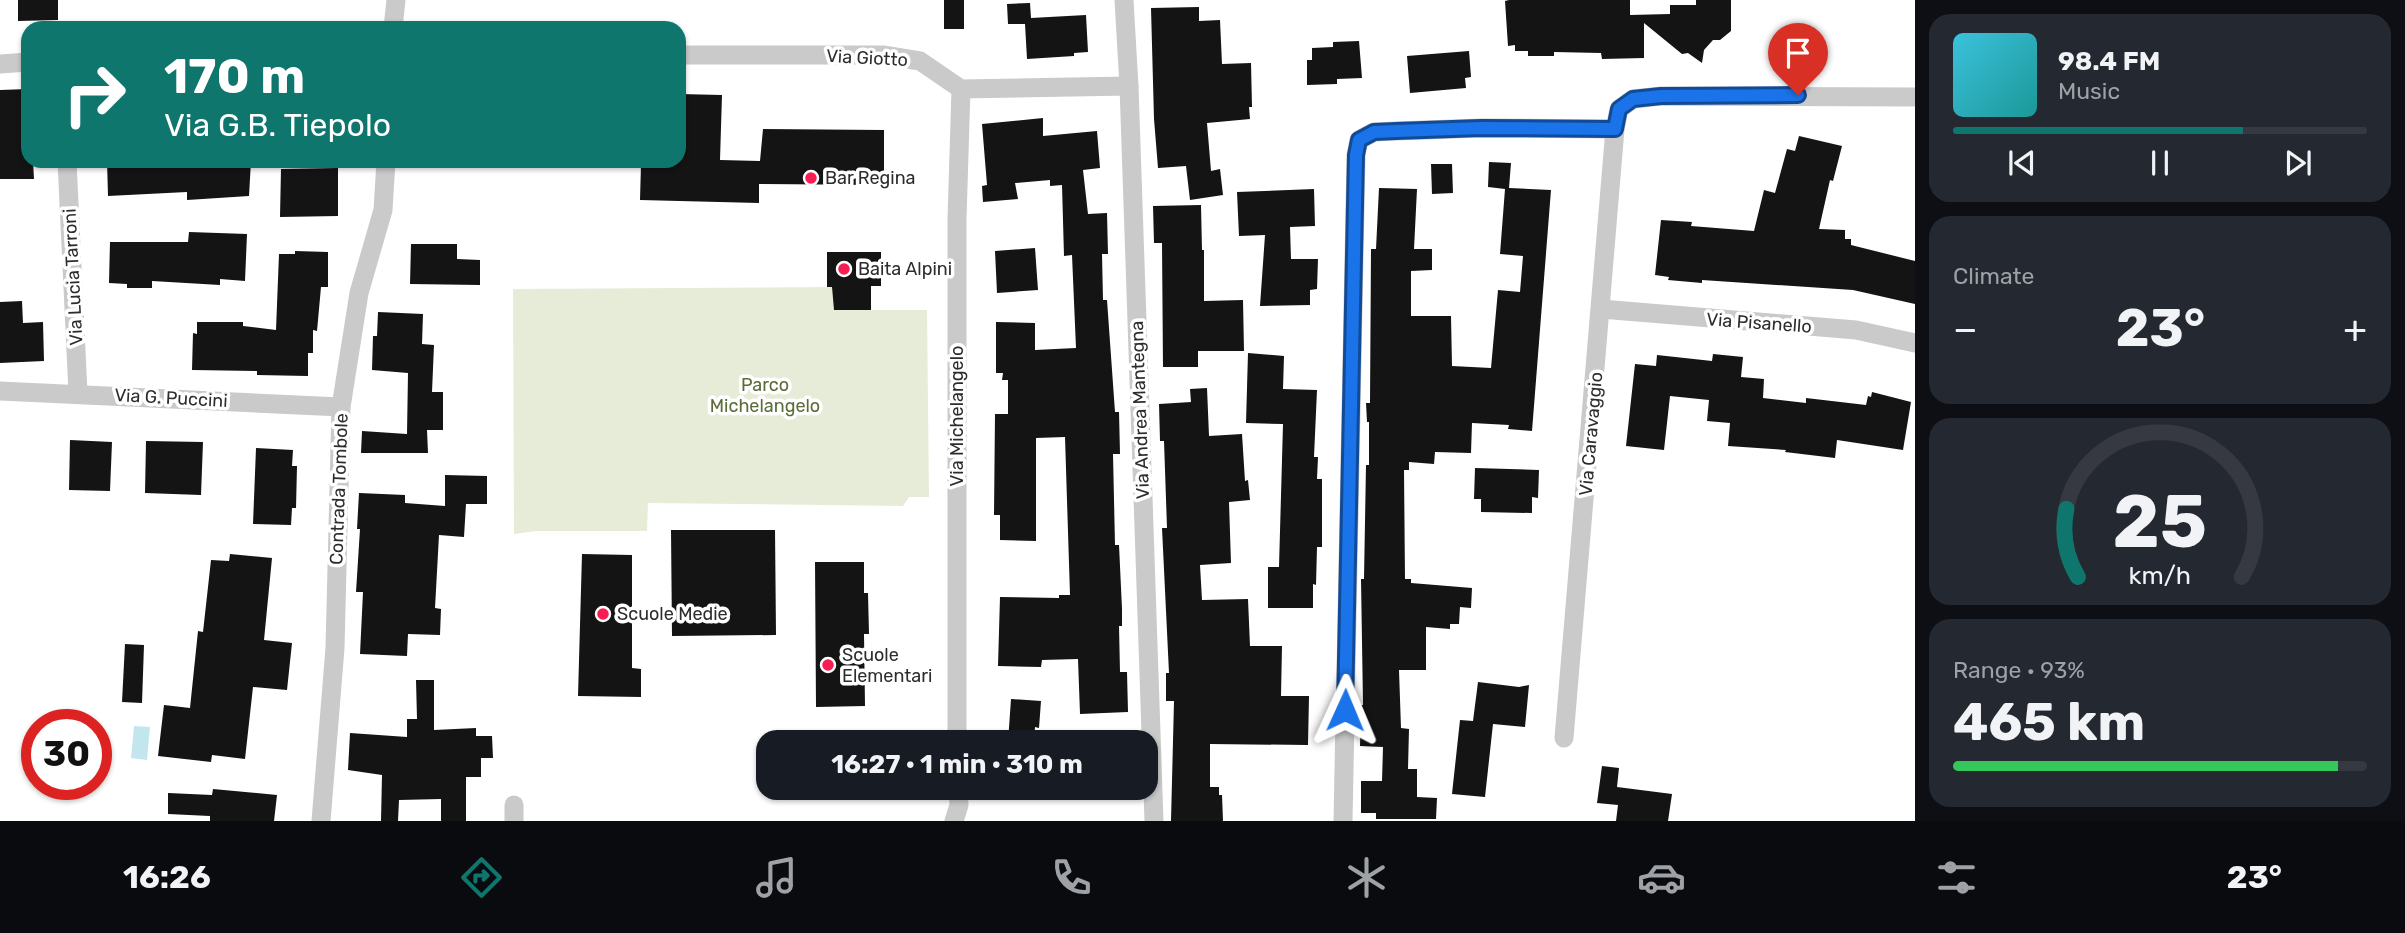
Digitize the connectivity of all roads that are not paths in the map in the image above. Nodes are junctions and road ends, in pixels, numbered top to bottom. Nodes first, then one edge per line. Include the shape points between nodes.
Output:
1 (396, 0) edge
2 (1124, 0) edge
3 (394, 21) edge
4 (686, 55) edge
5 (21, 62) edge
6 (0, 64) edge
7 (1129, 86) junction
8 (961, 89) junction
9 (1915, 97) edge
10 (1615, 129) junction
11 (67, 168) edge
12 (386, 168) edge
13 (1601, 309) junction
14 (1915, 343) edge
15 (0, 391) edge
16 (78, 393) junction
17 (341, 407) junction
18 (957, 730) edge
19 (1564, 738) dead end
20 (959, 800) edge
21 (321, 821) edge
22 (954, 821) edge
23 (1154, 821) edge
24 (1343, 821) edge

1 - 3 street
2 - 7 street, Via Andrea Mantegna
4 - 8 street, Via Giotto via 893,56 920,61
5 - 6 street
7 - 8 street
7 - 23 street, Via Andrea Mantegna
8 - 18 street, Via Michelangelo
9 - 10 street via 1661,96 1633,99 1619,109
10 - 13 street, Via Caravaggio
10 - 24 street via 1396,131 1374,132 1359,140
11 - 16 street, Via Lucia Tarroni
12 - 17 street, Contrada Tombole via 383,210 359,293
13 - 14 street, Via Pisanello via 1856,330
13 - 19 street, Via Caravaggio
15 - 16 street, Via G. Puccini
16 - 17 street, Via G. Puccini
17 - 21 street, Contrada Tombole via 335,648
20 - 22 street

